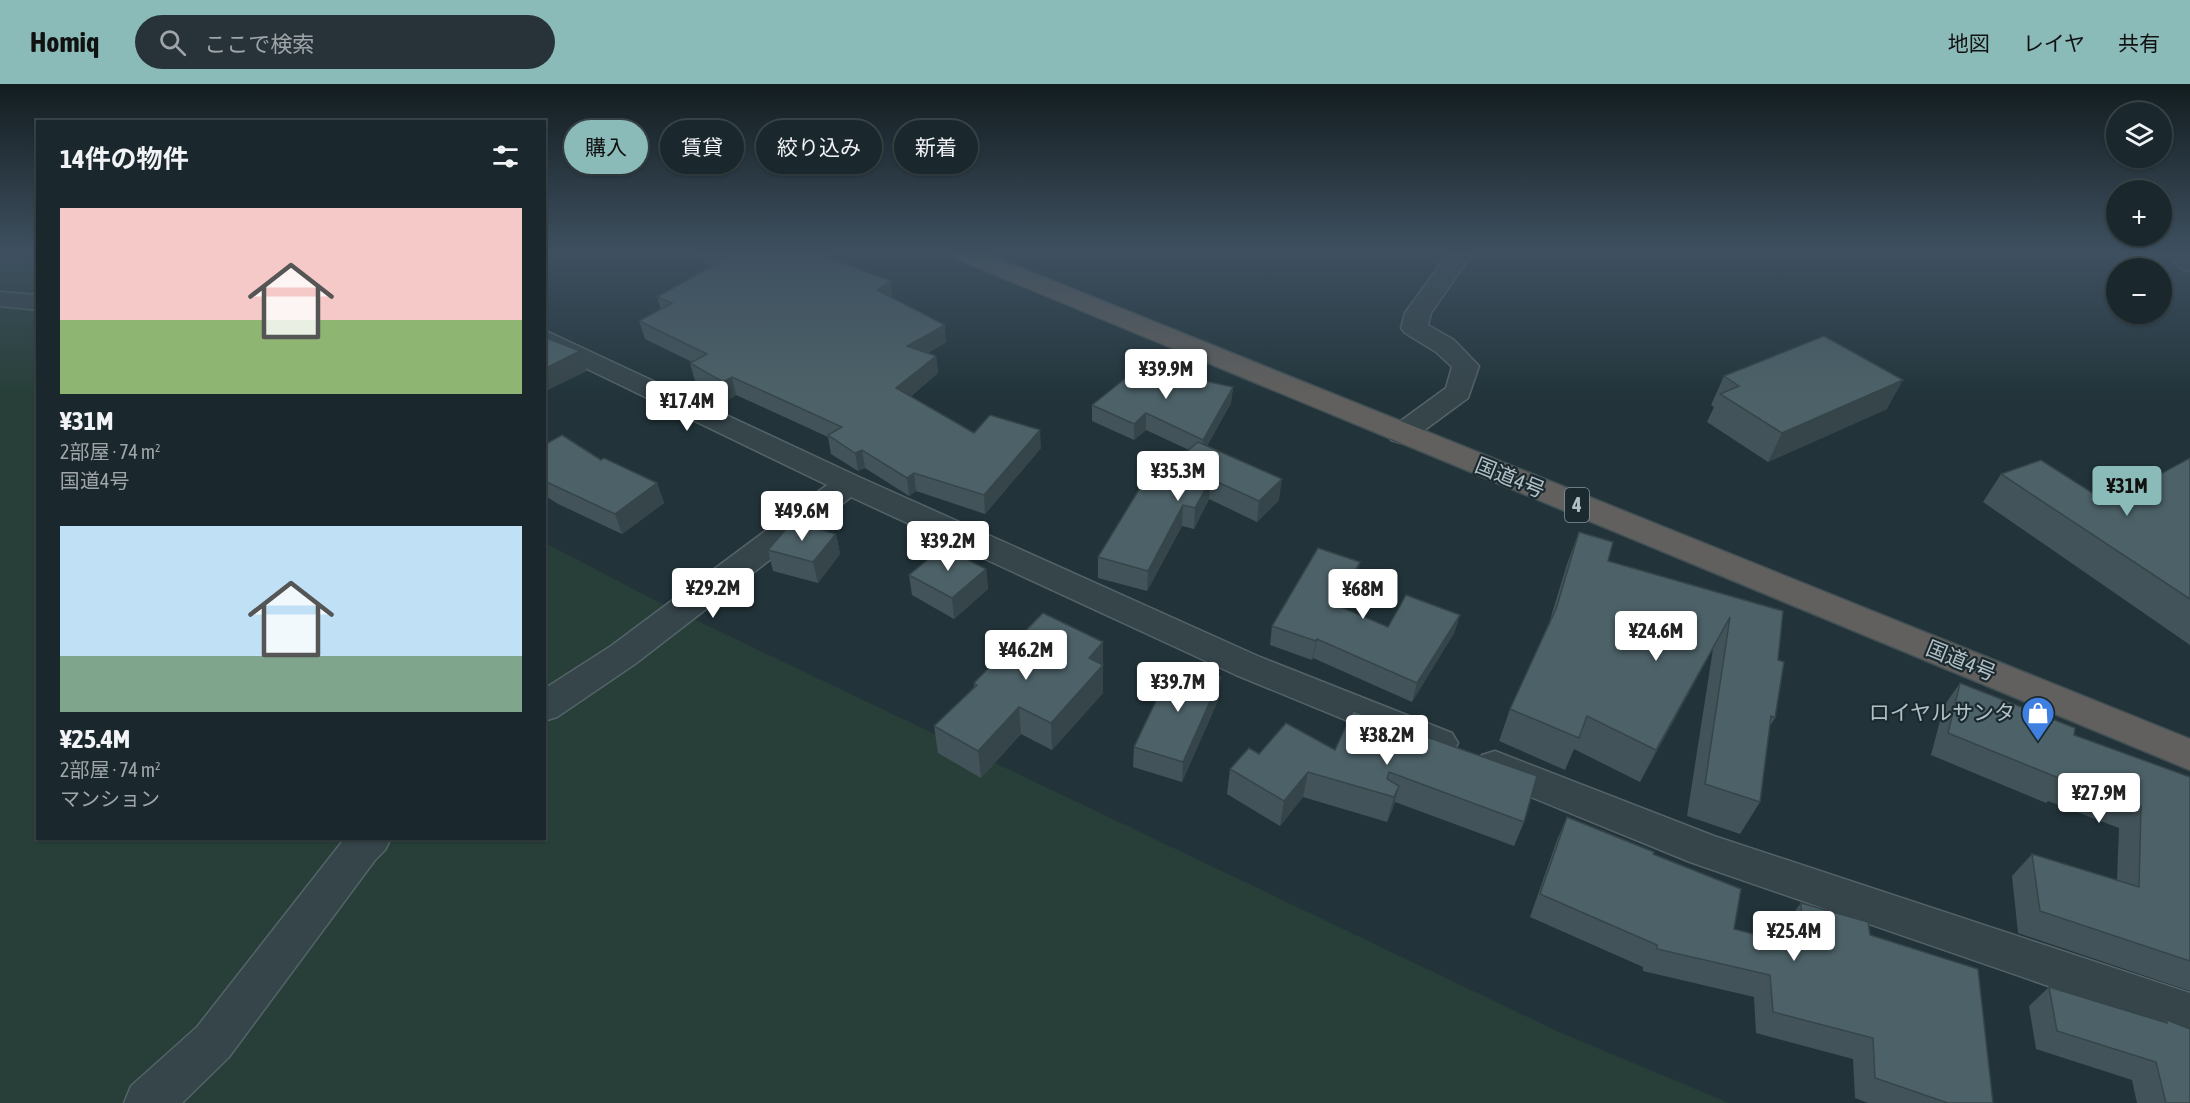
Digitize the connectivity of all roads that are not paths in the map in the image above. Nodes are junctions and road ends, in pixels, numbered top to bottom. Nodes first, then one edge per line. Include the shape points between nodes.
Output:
1 (1080, 302) edge
2 (1426, 302) edge
3 (546, 339) edge
4 (1401, 434) junction
5 (848, 484) junction
6 (546, 706) edge
7 (2190, 755) edge
8 (369, 840) edge
9 (2190, 1014) edge
10 (148, 1103) edge

1 - 4 highway, 国道4号 / 4
2 - 4 street via 1414,328 1444,346 1466,366 1458,392
3 - 5 street
4 - 7 highway, 国道4号 / 4
5 - 6 street via 623,655
5 - 9 street via 1248,666 1704,850
8 - 10 street via 213,1042

